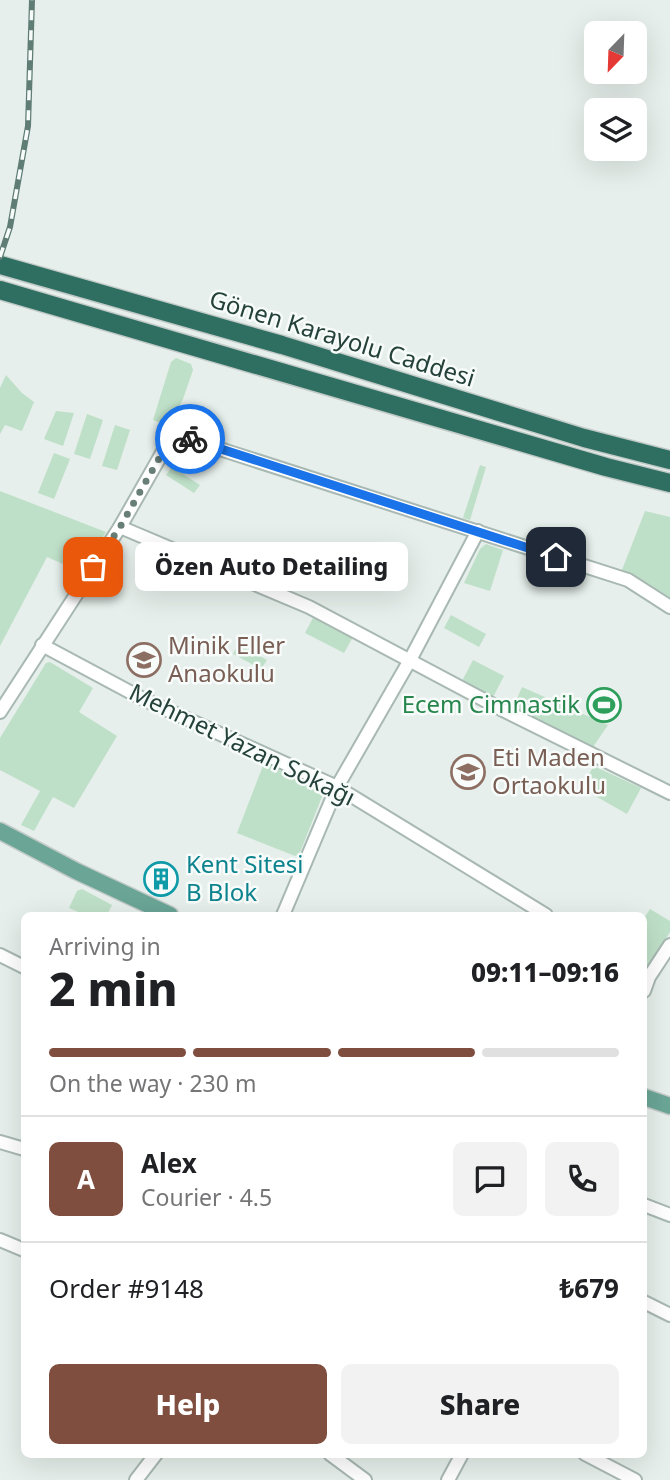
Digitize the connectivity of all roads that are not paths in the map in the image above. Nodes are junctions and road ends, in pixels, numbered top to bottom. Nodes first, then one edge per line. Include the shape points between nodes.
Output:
1 (0, 265) edge
2 (0, 290) edge
3 (670, 460) edge
4 (670, 483) edge
5 (120, 527) junction
6 (478, 531) junction
7 (670, 607) edge
8 (42, 645) junction
9 (410, 660) junction
10 (0, 712) edge
11 (337, 787) junction
12 (670, 793) edge
13 (0, 831) edge
14 (164, 912) edge
15 (284, 912) edge
16 (541, 912) edge
17 (670, 945) edge
18 (0, 955) edge
19 (21, 966) edge
20 (647, 975) edge
21 (647, 1098) edge
22 (670, 1106) edge
23 (0, 1142) edge
24 (21, 1148) edge
25 (647, 1206) edge
26 (670, 1215) edge
27 (0, 1240) edge
28 (21, 1249) edge
29 (647, 1304) edge
30 (670, 1315) edge
31 (153, 1458) edge
32 (335, 1458) edge
33 (460, 1458) edge
34 (593, 1458) edge
35 (136, 1480) edge
36 (365, 1480) edge
37 (448, 1480) edge
38 (635, 1480) edge

1 - 3 highway, Gönen Karayolu Caddesi
2 - 4 highway, Gönen Karayolu Caddesi
5 - 6 street via 173,434
5 - 8 street
5 - 9 street via 309,607
6 - 7 street via 628,580
6 - 9 street
8 - 10 street
8 - 11 street, Mehmet Yazan Sokağı via 144,699
9 - 11 street
9 - 12 street
11 - 15 street
11 - 16 street, Mehmet Yazan Sokağı
13 - 14 main road
17 - 20 street
18 - 19 street
21 - 22 main road
23 - 24 street
25 - 26 street
27 - 28 street
29 - 30 street
31 - 35 street
32 - 36 street
33 - 37 street
34 - 38 street

